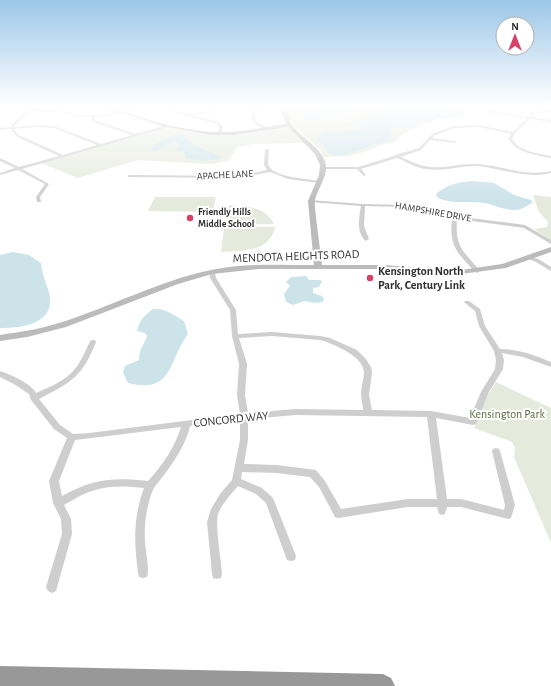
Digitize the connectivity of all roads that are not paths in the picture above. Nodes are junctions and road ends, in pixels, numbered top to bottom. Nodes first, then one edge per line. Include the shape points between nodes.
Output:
1 (23, 138) edge
2 (83, 138) edge
3 (125, 138) edge
4 (303, 138) edge
5 (510, 138) edge
6 (430, 139) joint
7 (455, 142) dead end
8 (101, 145) junction
9 (267, 150) dead end
10 (63, 156) junction
11 (396, 156) junction
12 (551, 157) edge
13 (0, 159) edge
14 (18, 168) junction
15 (323, 168) junction
16 (358, 168) junction
17 (270, 171) junction
18 (551, 172) edge
19 (0, 174) edge
20 (364, 175) dead end
21 (129, 176) dead end
22 (319, 182) junction
23 (39, 201) dead end
24 (311, 201) junction
25 (363, 205) junction
26 (455, 218) junction
27 (366, 239) dead end
28 (551, 242) edge
29 (551, 249) edge
30 (528, 257) junction
31 (318, 266) junction
32 (551, 269) edge
33 (477, 271) junction
34 (212, 272) junction
35 (467, 302) dead end
36 (235, 336) junction
37 (0, 338) edge
38 (93, 342) dead end
39 (498, 351) junction
40 (551, 364) edge
41 (0, 374) edge
42 (34, 398) junction
43 (368, 413) junction
44 (431, 414) junction
45 (244, 416) junction
46 (186, 424) junction
47 (72, 437) junction
48 (496, 450) dead end
49 (238, 468) junction
50 (236, 481) junction
51 (150, 485) junction
52 (58, 503) junction
53 (442, 507) junction
54 (291, 556) dead end
55 (143, 573) dead end
56 (217, 574) dead end
57 (52, 587) dead end
58 (0, 678) edge
59 (383, 686) edge

1 - 10 street
2 - 8 street
3 - 8 street
4 - 15 street via 316,150
5 - 12 street via 517,147
6 - 7 street
6 - 11 street via 420,148
8 - 10 street
9 - 17 street via 266,165
10 - 14 street
11 - 16 street
11 - 18 street via 429,168 472,165 531,175
13 - 14 street
14 - 19 street
14 - 23 street via 47,184 38,197
15 - 16 street
15 - 22 street
16 - 20 street
17 - 21 street, APACHE LANE via 239,177
17 - 22 street, APACHE LANE via 288,178
22 - 24 street
24 - 25 street, HAMPSHIRE DRIVE
24 - 31 street
25 - 26 street, HAMPSHIRE DRIVE via 405,206
25 - 27 street via 361,226
26 - 28 street, HAMPSHIRE DRIVE via 525,227
26 - 33 street via 454,242
29 - 30 street, MENDOTA HEIGHTS ROAD
30 - 32 street
30 - 33 street, MENDOTA HEIGHTS ROAD via 503,266
31 - 33 street, MENDOTA HEIGHTS ROAD via 386,267 444,272
31 - 34 street, MENDOTA HEIGHTS ROAD via 259,267
34 - 36 street via 213,278 233,310
34 - 37 street, MENDOTA HEIGHTS ROAD via 175,282 63,324
35 - 39 street via 478,310 482,326
36 - 43 street via 272,334 320,338 354,352 367,367 365,394
36 - 45 street via 243,364 240,395
38 - 42 street via 86,360 78,371 65,383
39 - 40 street via 523,353
39 - 44 street, CONCORD WAY via 499,369 485,392 473,422
41 - 42 street via 32,392
42 - 47 street via 57,427
43 - 44 street, CONCORD WAY
43 - 45 street, CONCORD WAY via 296,412
44 - 53 street
45 - 46 street, CONCORD WAY
45 - 49 street via 244,440
46 - 47 street, CONCORD WAY
46 - 51 street via 172,456
47 - 52 street via 54,481
48 - 53 street via 510,505 508,514 461,503
49 - 50 street
49 - 53 street via 313,472 338,514 408,503
50 - 54 street via 265,494
50 - 56 street via 214,512 212,522
51 - 52 street via 97,485
51 - 55 street via 140,521 139,544
52 - 57 street via 66,518 67,534
58 - 59 highway

